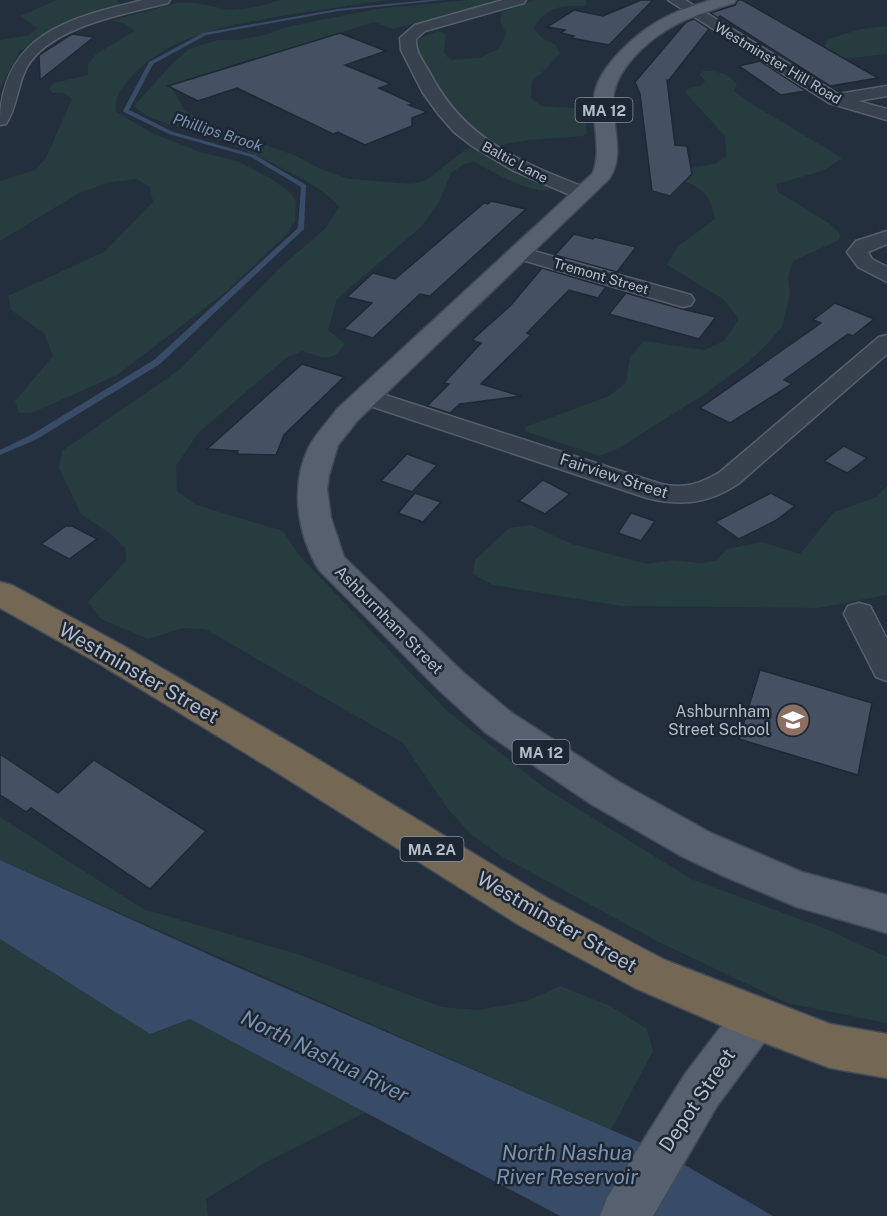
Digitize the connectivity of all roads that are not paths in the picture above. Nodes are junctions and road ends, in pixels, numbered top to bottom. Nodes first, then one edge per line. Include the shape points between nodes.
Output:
1 (163, 0) edge
2 (519, 0) edge
3 (675, 0) edge
4 (728, 0) edge
5 (691, 11) junction
6 (887, 91) edge
7 (835, 99) junction
8 (5, 101) edge
9 (887, 115) edge
10 (0, 120) edge
11 (582, 193) junction
12 (887, 237) edge
13 (519, 253) junction
14 (887, 276) edge
15 (683, 300) dead end
16 (887, 342) edge
17 (367, 396) junction
18 (0, 593) edge
19 (859, 614) dead end
20 (887, 669) edge
21 (887, 914) edge
22 (755, 1018) junction
23 (887, 1056) edge
24 (625, 1216) edge

1 - 8 street via 101,17 43,42 21,63
2 - 11 street, Baltic Lane via 420,28 408,38 409,52 432,95 471,137 509,162
3 - 5 street, Westminster Hill Road
4 - 5 main road, Ashburnham Street / MA 12
5 - 7 street, Westminster Hill Road
5 - 11 main road, Ashburnham Street / MA 12 via 662,26 620,63 608,80 603,96 606,161 602,175
6 - 7 street
7 - 9 street, Westminster Hill Road
8 - 10 street
11 - 13 main road, Ashburnham Street / MA 12
12 - 14 street via 863,245 857,252
13 - 15 street, Tremont Street
13 - 17 main road, Ashburnham Street / MA 12
16 - 17 street, Fairview Street via 729,478 694,496 657,492
17 - 21 main road, Ashburnham Street / MA 12 via 324,445 313,481 312,511 320,540 338,570 499,723 605,792 735,863 797,889
18 - 22 highway, Westminster Street / MA 2A via 110,654 534,912 650,974
19 - 20 street
22 - 23 highway, Westminster Street / MA 2A via 830,1046
22 - 24 main road, Depot Street via 701,1090

